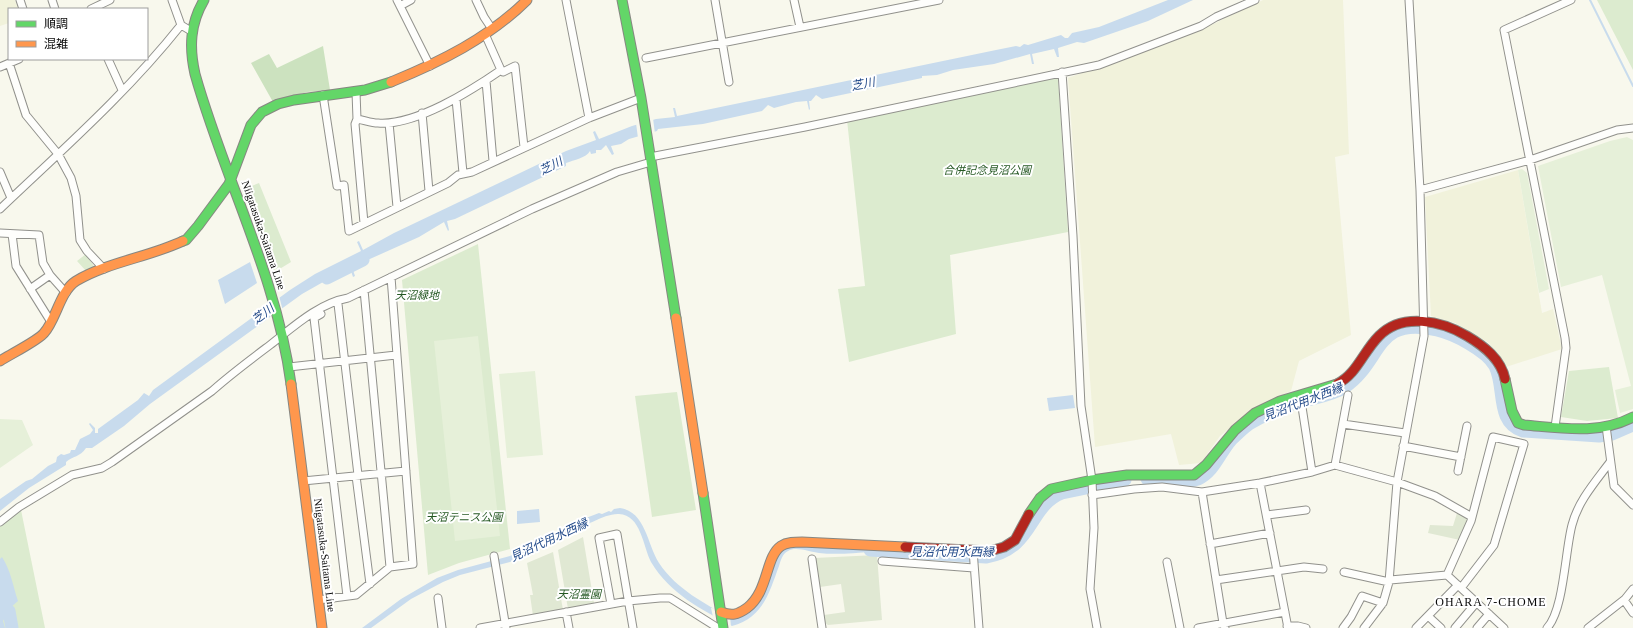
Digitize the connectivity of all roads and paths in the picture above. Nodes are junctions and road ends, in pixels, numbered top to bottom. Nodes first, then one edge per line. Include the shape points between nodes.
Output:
1 (110, 0) edge
2 (172, 0) edge
3 (204, 0) edge
4 (411, 0) edge
5 (476, 0) edge
6 (527, 0) edge
7 (566, 0) edge
8 (622, 0) edge
9 (715, 0) edge
10 (794, 0) edge
11 (939, 0) edge
12 (1255, 0) edge
13 (1409, 0) edge
14 (1572, 0) edge
15 (398, 3) edge
16 (93, 8) edge
17 (181, 25) junction
18 (800, 27) junction
19 (191, 31) junction
20 (489, 31) junction
21 (723, 43) junction
22 (646, 58) dead end
23 (16, 60) edge
24 (108, 60) edge
25 (9, 63) junction
26 (430, 66) junction
27 (0, 67) edge
28 (501, 70) junction
29 (1062, 72) junction
30 (486, 81) junction
31 (729, 82) dead end
32 (122, 90) junction
33 (356, 92) junction
34 (323, 95) junction
35 (456, 99) junction
36 (641, 102) junction
37 (422, 113) junction
38 (589, 118) junction
39 (357, 119) junction
40 (390, 123) junction
41 (1633, 128) edge
42 (524, 147) junction
43 (58, 154) junction
44 (650, 157) junction
45 (1530, 160) junction
46 (493, 161) junction
47 (0, 172) edge
48 (463, 173) junction
49 (231, 176) junction
50 (1420, 190) junction
51 (429, 191) junction
52 (11, 198) junction
53 (397, 207) junction
54 (0, 209) edge
55 (364, 223) junction
56 (0, 233) edge
57 (12, 234) junction
58 (104, 269) junction
59 (50, 275) junction
60 (391, 277) junction
61 (30, 289) junction
62 (364, 290) junction
63 (66, 293) junction
64 (348, 298) junction
65 (338, 304) junction
66 (1424, 321) junction
67 (51, 322) junction
68 (282, 332) junction
69 (396, 355) junction
70 (370, 358) junction
71 (345, 360) junction
72 (0, 361) edge
73 (318, 364) junction
74 (289, 367) junction
75 (1348, 395) dead end
76 (1299, 396) junction
77 (1633, 417) edge
78 (1343, 424) junction
79 (1467, 426) dead end
80 (1606, 426) junction
81 (1555, 427) junction
82 (1405, 433) junction
83 (1403, 446) junction
84 (1461, 457) junction
85 (1610, 462) junction
86 (1334, 465) junction
87 (406, 471) junction
88 (1458, 471) dead end
89 (1312, 472) junction
90 (380, 474) junction
91 (357, 476) junction
92 (332, 478) junction
93 (1092, 480) junction
94 (303, 481) junction
95 (1397, 482) junction
96 (1260, 483) junction
97 (1202, 492) junction
98 (1092, 495) junction
99 (1633, 505) edge
100 (1306, 510) dead end
101 (1267, 515) junction
102 (1472, 517) junction
103 (0, 522) edge
104 (1270, 533) junction
105 (1210, 544) junction
106 (973, 550) junction
107 (494, 556) dead end
108 (812, 559) dead end
109 (882, 561) dead end
110 (1168, 562) dead end
111 (390, 567) junction
112 (974, 567) junction
113 (1323, 569) dead end
114 (1277, 571) junction
115 (1344, 572) dead end
116 (1447, 575) junction
117 (1216, 580) junction
118 (1389, 581) junction
119 (370, 584) junction
120 (1459, 587) junction
121 (1633, 589) edge
122 (346, 596) junction
123 (438, 598) dead end
124 (318, 600) junction
125 (1624, 600) junction
126 (628, 601) junction
127 (1476, 602) junction
128 (1383, 603) junction
129 (611, 604) junction
130 (720, 611) junction
131 (566, 612) junction
132 (1285, 612) junction
133 (1633, 613) edge
134 (1489, 614) junction
135 (1428, 616) junction
136 (505, 626) edge
137 (1224, 626) edge
138 (721, 627) edge
139 (1288, 627) edge
140 (322, 628) edge
141 (442, 628) edge
142 (480, 628) edge
143 (569, 628) edge
144 (633, 628) edge
145 (822, 628) edge
146 (979, 628) edge
147 (1097, 628) edge
148 (1180, 628) edge
149 (1198, 628) edge
150 (1306, 628) edge
151 (1343, 628) edge
152 (1364, 628) edge
153 (1416, 628) edge
154 (1441, 628) edge
155 (1455, 628) edge
156 (1477, 628) edge
157 (1504, 628) edge
158 (1547, 628) edge
159 (1588, 628) edge

1 - 16 street
2 - 17 street
3 - 19 street, Niigatasuka-Saitama Line via 195,14
4 - 15 street
5 - 20 street
6 - 20 street
7 - 38 street
8 - 36 street
9 - 21 street
10 - 18 street
11 - 18 street
12 - 29 street via 1201,26 1106,62
13 - 50 street
14 - 45 street via 1504,30
15 - 26 street
17 - 19 street
17 - 32 street
18 - 21 street
19 - 49 street, Niigatasuka-Saitama Line via 194,74
20 - 26 street
20 - 28 street
21 - 22 street
21 - 31 street
23 - 25 street
24 - 32 street
25 - 27 street
25 - 43 street via 26,115
26 - 33 street via 383,85
28 - 30 street
28 - 42 street via 504,72 515,66
29 - 44 street
29 - 93 street via 1081,406
30 - 35 street
30 - 46 street
32 - 43 street
33 - 34 street
33 - 39 street
34 - 49 street via 278,104 262,112 251,125
34 - 55 street via 337,186 344,185 349,231
35 - 37 street
35 - 48 street
36 - 38 street
36 - 44 street
37 - 40 street
37 - 51 street
38 - 42 street
39 - 40 street via 378,124
39 - 55 street via 355,124
40 - 53 street
41 - 45 street via 1617,130
42 - 46 street
43 - 52 street
43 - 58 street via 71,178 76,196 80,240
44 - 60 street via 532,209
44 - 130 street
45 - 50 street
45 - 81 street via 1566,348
46 - 48 street via 472,172
47 - 52 street
48 - 51 street
49 - 58 street via 229,184 186,240
49 - 68 street, Niigatasuka-Saitama Line
50 - 66 street
51 - 53 street
52 - 54 street
53 - 55 street
56 - 57 street
57 - 59 street via 39,235 43,263
57 - 61 street via 16,266
58 - 63 street via 75,282
59 - 61 street
59 - 63 street
60 - 62 street
60 - 69 street
61 - 67 street
62 - 64 street
62 - 70 street
63 - 67 street
64 - 65 street
64 - 68 street via 338,300
65 - 71 street
65 - 73 street via 314,318
66 - 76 street via 1396,325 1388,329 1349,376 1339,383
66 - 81 street via 1462,333 1491,355 1502,367 1513,417 1518,423 1524,426
66 - 82 street via 1424,336
67 - 72 street via 44,334
68 - 74 street, Niigatasuka-Saitama Line
68 - 103 street via 212,391 112,462 102,468 72,475
69 - 70 street
69 - 87 street
70 - 71 street
70 - 90 street
71 - 73 street
71 - 91 street
73 - 74 street
73 - 92 street
74 - 94 street, Niigatasuka-Saitama Line
75 - 78 street
76 - 89 street
76 - 93 street via 1260,410 1238,427 1222,443 1203,470 1194,475 1142,474
77 - 80 street via 1619,425
78 - 82 street
78 - 86 street
79 - 84 street
80 - 81 street
80 - 85 street
82 - 83 street
83 - 84 street
83 - 95 street
84 - 88 street
85 - 99 street via 1614,486
85 - 158 street via 1577,509 1557,613
86 - 89 street
86 - 95 street
87 - 90 street
87 - 111 street via 413,564
89 - 96 street
90 - 91 street
90 - 111 street
91 - 92 street
91 - 119 street
92 - 94 street
92 - 122 street
93 - 98 street
93 - 106 street via 1051,489 1033,507 1014,540 1004,547 990,551
94 - 124 street, Niigatasuka-Saitama Line
95 - 102 street via 1435,496
95 - 118 street
96 - 97 street
96 - 101 street
97 - 98 street via 1134,488
97 - 105 street
98 - 147 street via 1094,528 1090,589
100 - 101 street
101 - 104 street
102 - 116 street
102 - 120 street via 1493,437 1524,444 1494,545
104 - 105 street
104 - 114 street
105 - 117 street
106 - 112 street
106 - 130 street via 786,543 774,553 764,585 754,603 738,615
107 - 136 street
108 - 145 street
109 - 112 street
110 - 148 street
111 - 119 street
112 - 146 street
113 - 114 street via 1304,567
114 - 117 street
114 - 132 street
115 - 118 street
116 - 118 street
116 - 120 street
117 - 137 street
118 - 128 street
119 - 122 street via 356,595
120 - 127 street
120 - 135 street
121 - 125 street
122 - 124 street
123 - 141 street
124 - 140 street, Niigatasuka-Saitama Line
125 - 133 street
125 - 159 street
126 - 129 street
126 - 129 street via 617,534 599,538
126 - 138 street via 670,598 695,612 714,627
126 - 144 street
127 - 134 street
127 - 155 street
128 - 151 street via 1362,596
128 - 152 street
129 - 131 street
130 - 138 street
131 - 136 street
131 - 143 street
132 - 137 street
132 - 139 street
134 - 156 street
134 - 157 street
135 - 153 street
135 - 154 street
136 - 142 street
137 - 149 street
139 - 150 street

